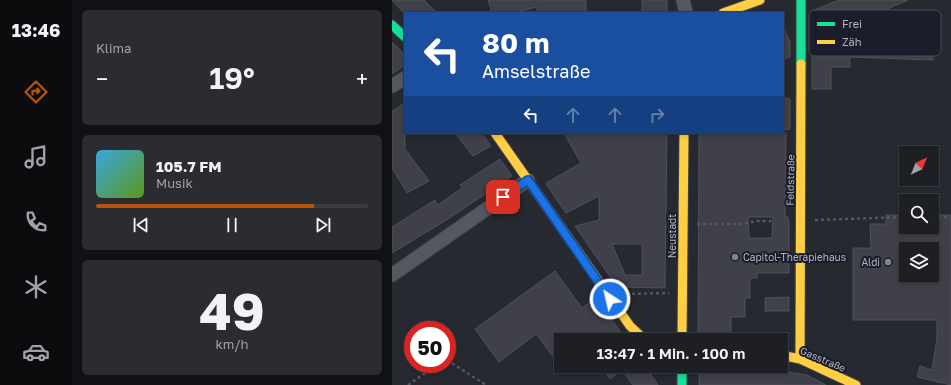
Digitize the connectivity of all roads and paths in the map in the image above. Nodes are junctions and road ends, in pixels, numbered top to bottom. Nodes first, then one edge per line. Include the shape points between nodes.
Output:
1 (683, 0) edge
2 (760, 0) edge
3 (801, 0) edge
4 (686, 12) edge
5 (726, 12) edge
6 (392, 25) edge
7 (404, 36) edge
8 (404, 79) edge
9 (392, 86) edge
10 (496, 134) edge
11 (684, 134) edge
12 (528, 180) junction
13 (899, 217) edge
14 (939, 217) edge
15 (951, 217) edge
16 (773, 221) dead end
17 (800, 221) junction
18 (683, 224) junction
19 (392, 275) edge
20 (683, 292) junction
21 (610, 299) junction
22 (638, 333) edge
23 (682, 333) edge
24 (788, 357) edge
25 (800, 360) junction
26 (456, 366) edge
27 (425, 373) edge
28 (682, 373) edge
29 (408, 385) edge
30 (486, 385) edge
31 (682, 385) edge
32 (856, 385) edge

1 - 4 street
2 - 5 street
3 - 17 street, Feldstraße
6 - 7 street
8 - 9 street
10 - 12 street
11 - 18 street, Neustadt
12 - 19 street
12 - 21 street
13 - 17 path
14 - 15 path
16 - 18 path
17 - 25 street, Feldstraße
18 - 20 street, Neustadt
20 - 21 path via 625,294
20 - 23 street, Neustadt
21 - 22 street
24 - 25 street, Gasstraße
25 - 32 street, Gasstraße
26 - 30 path
27 - 29 path
28 - 31 street

